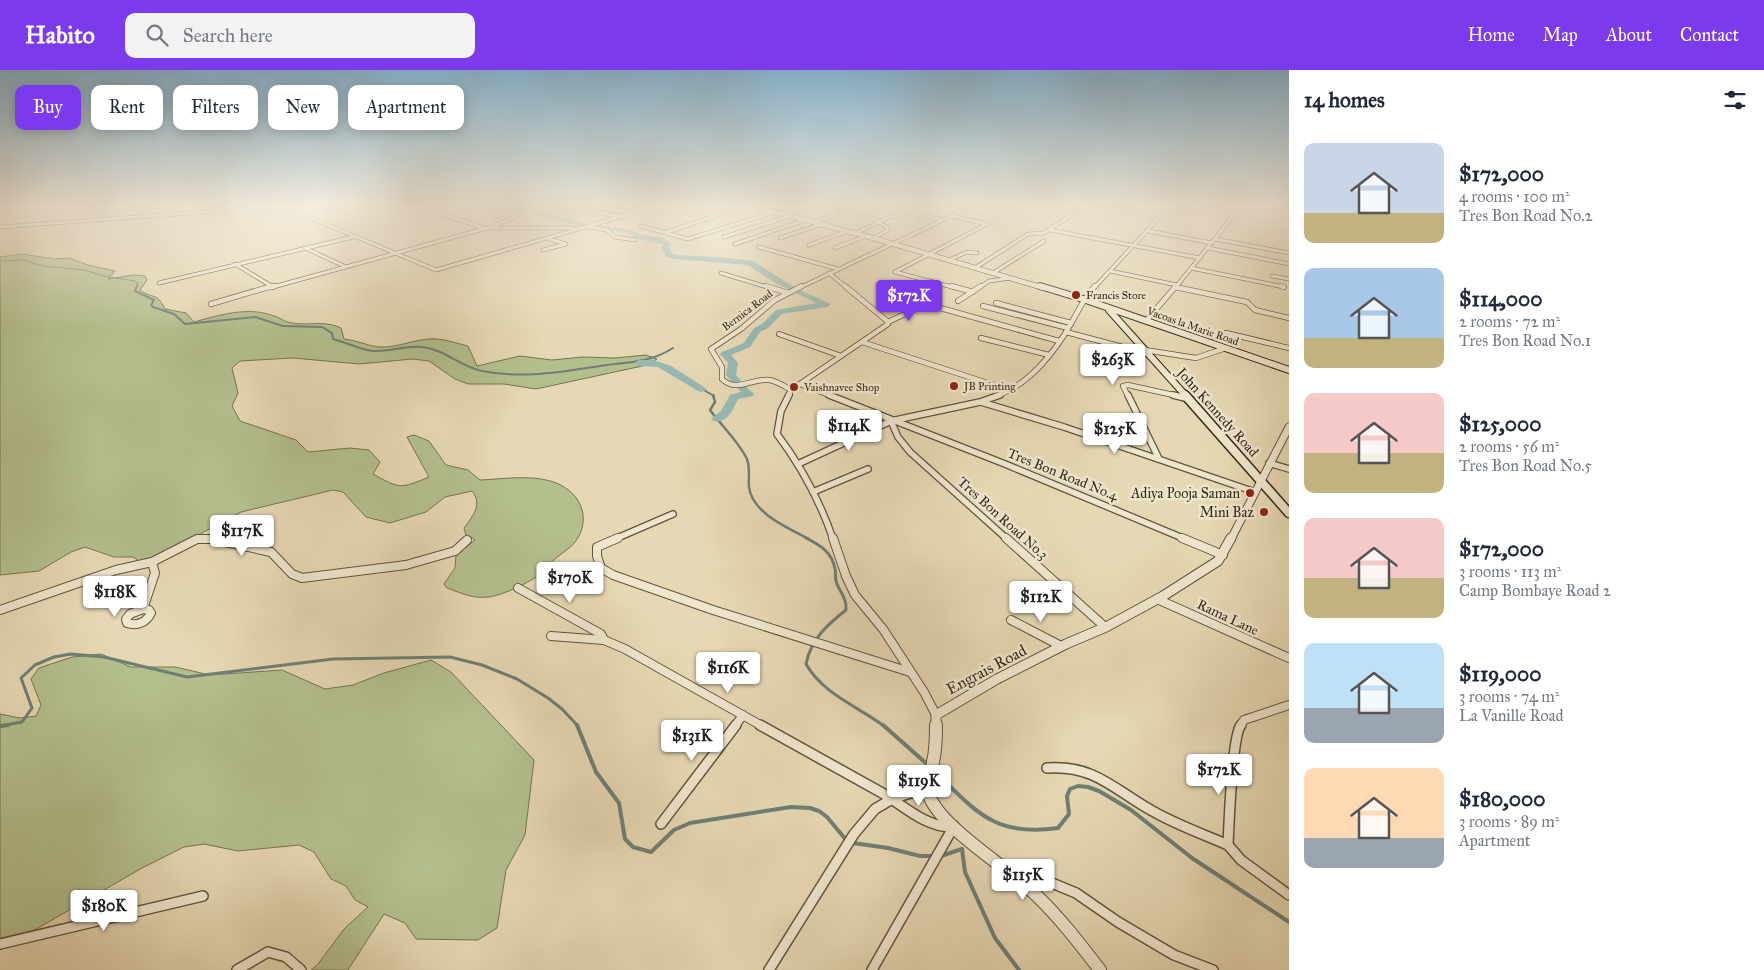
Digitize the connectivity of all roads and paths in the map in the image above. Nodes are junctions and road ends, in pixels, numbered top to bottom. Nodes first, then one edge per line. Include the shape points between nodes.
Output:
1 (313, 246) edge
2 (376, 246) edge
3 (420, 246) edge
4 (519, 246) edge
5 (559, 246) edge
6 (840, 246) edge
7 (889, 246) edge
8 (900, 246) edge
9 (945, 246) edge
10 (1009, 246) edge
11 (1035, 246) edge
12 (1134, 246) joint
13 (1245, 246) edge
14 (759, 247) dead end
15 (304, 248) junction
16 (835, 248) dead end
17 (1208, 248) joint
18 (544, 250) dead end
19 (394, 253) junction
20 (978, 253) dead end
21 (1289, 253) edge
22 (930, 254) junction
23 (1200, 258) junction
24 (949, 260) junction
25 (235, 264) junction
26 (1289, 264) edge
27 (346, 267) junction
28 (975, 268) junction
29 (1191, 268) junction
30 (838, 269) junction
31 (1110, 271) junction
32 (722, 273) dead end
33 (829, 273) junction
34 (993, 273) junction
35 (1272, 276) dead end
36 (1011, 278) junction
37 (1289, 279) edge
38 (159, 283) dead end
39 (1176, 286) junction
40 (273, 287) junction
41 (1284, 287) dead end
42 (973, 292) junction
43 (788, 293) junction
44 (1083, 300) junction
45 (958, 301) dead end
46 (996, 303) dead end
47 (211, 304) dead end
48 (983, 306) dead end
49 (1107, 308) junction
50 (1289, 318) edge
51 (1146, 321) junction
52 (888, 322) junction
53 (1068, 328) junction
54 (1226, 333) dead end
55 (779, 334) dead end
56 (981, 338) dead end
57 (1059, 341) junction
58 (862, 342) junction
59 (1226, 348) junction
60 (1289, 348) edge
61 (1147, 352) junction
62 (1049, 355) junction
63 (841, 356) junction
64 (1289, 370) edge
65 (800, 384) junction
66 (791, 390) junction
67 (1012, 391) junction
68 (1189, 399) junction
69 (980, 402) junction
70 (890, 421) junction
71 (1289, 427) edge
72 (1159, 459) junction
73 (1269, 463) junction
74 (798, 464) junction
75 (868, 469) dead end
76 (1289, 469) edge
77 (1260, 480) junction
78 (813, 492) junction
79 (1255, 492) junction
80 (1289, 513) edge
81 (673, 514) dead end
82 (467, 540) dead end
83 (1224, 555) junction
84 (152, 562) junction
85 (518, 588) dead end
86 (1157, 599) junction
87 (143, 609) dead end
88 (0, 610) edge
89 (1011, 620) dead end
90 (1105, 627) junction
91 (551, 636) dead end
92 (604, 640) junction
93 (1060, 646) junction
94 (1289, 658) edge
95 (910, 672) junction
96 (1289, 705) edge
97 (743, 715) junction
98 (936, 715) junction
99 (1047, 768) dead end
100 (927, 784) junction
101 (892, 798) junction
102 (661, 824) dead end
103 (954, 826) junction
104 (1228, 845) junction
105 (1024, 882) junction
106 (1289, 895) edge
107 (203, 896) dead end
108 (0, 944) edge
109 (237, 970) edge
110 (300, 970) edge
111 (770, 970) edge
112 (872, 970) edge
113 (1100, 970) edge
114 (1213, 970) edge

1 - 15 street
2 - 19 street
3 - 19 street
4 - 19 street via 436,270
5 - 18 street
6 - 16 street
7 - 30 street, Bernica Road
8 - 22 main road, Vacoas la Marie Road
9 - 22 street
10 - 28 street
11 - 34 street
12 - 23 street
12 - 31 street
13 - 21 street
14 - 30 street
15 - 25 street
15 - 27 street
17 - 23 street
17 - 26 street
19 - 27 street
20 - 24 street via 967,252
22 - 24 main road, Vacoas la Marie Road
22 - 42 street via 895,272
23 - 29 street
24 - 28 main road, Vacoas la Marie Road
25 - 38 street
25 - 40 street
27 - 40 street
28 - 34 main road, Vacoas la Marie Road
29 - 39 street
29 - 41 street
30 - 33 street, Bernica Road
31 - 39 street
31 - 44 street
32 - 43 street
33 - 43 street, Bernica Road
33 - 52 street
34 - 36 main road, Vacoas la Marie Road
35 - 37 street
36 - 42 street via 989,281
36 - 44 main road, Vacoas la Marie Road
39 - 50 street via 1247,302 1255,310
39 - 51 street
40 - 47 street
42 - 45 street
43 - 66 street, Bernica Road via 711,350 722,368 724,382 735,386 768,380
44 - 49 main road, Vacoas la Marie Road
44 - 53 street
46 - 53 street
48 - 53 street
49 - 51 main road, Vacoas la Marie Road
49 - 61 main road, John Kennedy Road
51 - 59 main road, Vacoas la Marie Road
52 - 57 street via 926,304
52 - 58 street
53 - 57 street
53 - 61 street
54 - 60 street
55 - 63 street
56 - 62 street
57 - 62 street
58 - 63 street
58 - 67 street
59 - 61 street via 1196,358
59 - 64 main road, Vacoas la Marie Road
61 - 68 main road, John Kennedy Road
62 - 67 street
63 - 65 street
65 - 66 street
65 - 70 street, Tres Bon Road No.4
66 - 74 street via 781,411 778,434
67 - 69 street
68 - 72 street via 1123,386
68 - 77 main road, John Kennedy Road
69 - 70 street
69 - 72 street via 1064,426
70 - 74 street
70 - 83 street, Tres Bon Road No.4 via 1005,464
70 - 90 street, Tres Bon Road No.3 via 910,452
71 - 73 street, Engrais Road
72 - 79 street
73 - 76 street
73 - 77 street, Engrais Road
74 - 78 street
75 - 78 street
77 - 79 street, Engrais Road
77 - 80 main road, John Kennedy Road
78 - 95 street via 827,519 855,595 883,629
79 - 83 street, Engrais Road
81 - 95 street via 597,547 601,568 613,576 713,610
82 - 84 street via 455,551 406,566 302,578 292,574 271,552 211,539 197,539
83 - 86 street, Engrais Road
84 - 87 street via 155,573
84 - 88 street via 116,570
85 - 92 street via 601,634
86 - 90 street, Engrais Road
86 - 94 street, Rama Lane
89 - 93 street
90 - 93 street, Engrais Road
91 - 92 street
92 - 97 street
93 - 98 street, Engrais Road via 961,698
95 - 98 street
96 - 104 street via 1244,720 1238,728 1234,745
97 - 101 street
97 - 102 street
98 - 100 street via 932,766
99 - 104 street via 1061,767 1100,777 1157,814
100 - 101 street
100 - 103 street via 930,800
101 - 103 street via 943,828
101 - 111 street via 875,809 854,834
103 - 105 street
103 - 112 street
104 - 106 street via 1240,860
105 - 113 street
105 - 114 street via 1047,881 1076,893 1166,950
107 - 108 street
109 - 110 street via 268,952 286,957

